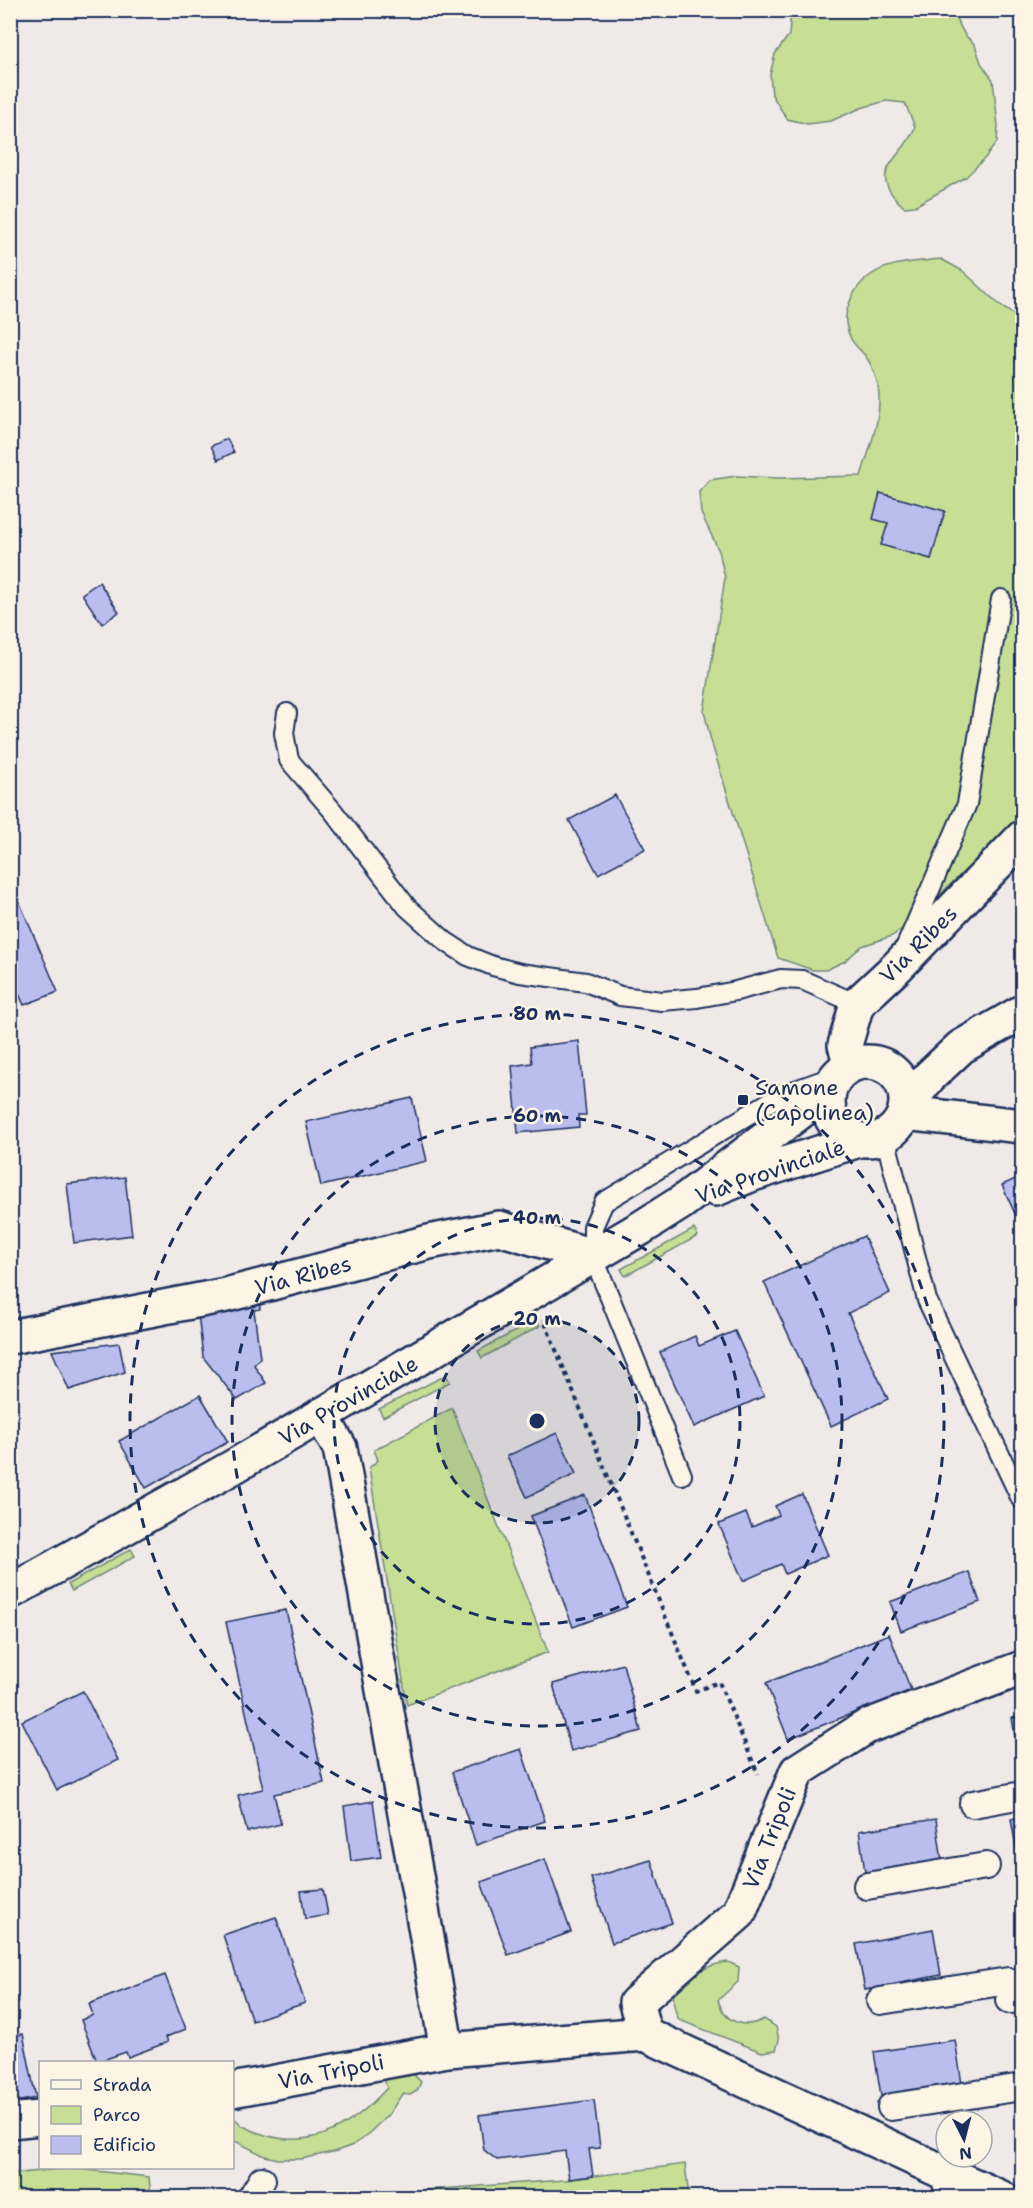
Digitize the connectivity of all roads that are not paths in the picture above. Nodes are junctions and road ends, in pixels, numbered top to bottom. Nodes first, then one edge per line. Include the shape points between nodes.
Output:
1 (1001, 599) dead end
2 (287, 713) dead end
3 (1023, 838) edge
4 (897, 967) junction
5 (856, 1004) junction
6 (1023, 1012) edge
7 (961, 1047) junction
8 (886, 1066) junction
9 (838, 1077) junction
10 (889, 1123) junction
11 (1023, 1126) edge
12 (682, 1202) junction
13 (593, 1256) junction
14 (10, 1337) edge
15 (321, 1415) junction
16 (682, 1475) dead end
17 (1021, 1499) dead end
18 (10, 1592) edge
19 (1023, 1668) edge
20 (1023, 1795) edge
21 (973, 1804) dead end
22 (986, 1866) dead end
23 (867, 1886) dead end
24 (1013, 1993) edge
25 (880, 2001) dead end
26 (645, 2034) junction
27 (447, 2050) junction
28 (1023, 2086) edge
29 (234, 2090) edge
30 (891, 2107) dead end
31 (39, 2118) edge
32 (10, 2121) edge
33 (943, 2184) edge
34 (1002, 2198) edge

1 - 4 lane via 967,804
2 - 5 lane via 284,733 289,760 407,907 444,941 468,956 520,973 586,982 620,996 662,1001 697,998 781,979 802,980
3 - 4 street, Via Ribes
4 - 5 street, Via Ribes
5 - 9 street
6 - 7 street
7 - 8 street via 908,1064
7 - 10 street
8 - 9 street via 863,1062
8 - 10 street via 900,1079 906,1094
9 - 10 street via 828,1112 832,1122 848,1136
9 - 12 street, Via Provinciale
9 - 13 lane via 781,1095 603,1202 593,1227
10 - 11 street
10 - 12 street, Via Provinciale
10 - 17 lane via 927,1300
12 - 13 street, Via Provinciale
13 - 14 street, Via Ribes via 499,1228 429,1242 226,1295
13 - 15 street, Via Provinciale
13 - 16 lane
15 - 18 street, Via Provinciale
15 - 27 street via 339,1448
19 - 26 street, Via Tripoli via 866,1727 797,1771 739,1913 636,2003
20 - 21 street
22 - 23 street
24 - 25 street
26 - 27 street, Via Tripoli
26 - 33 street, Via Tripoli
27 - 29 street, Via Tripoli
28 - 30 street
31 - 32 street
33 - 34 street, Via Tripoli

